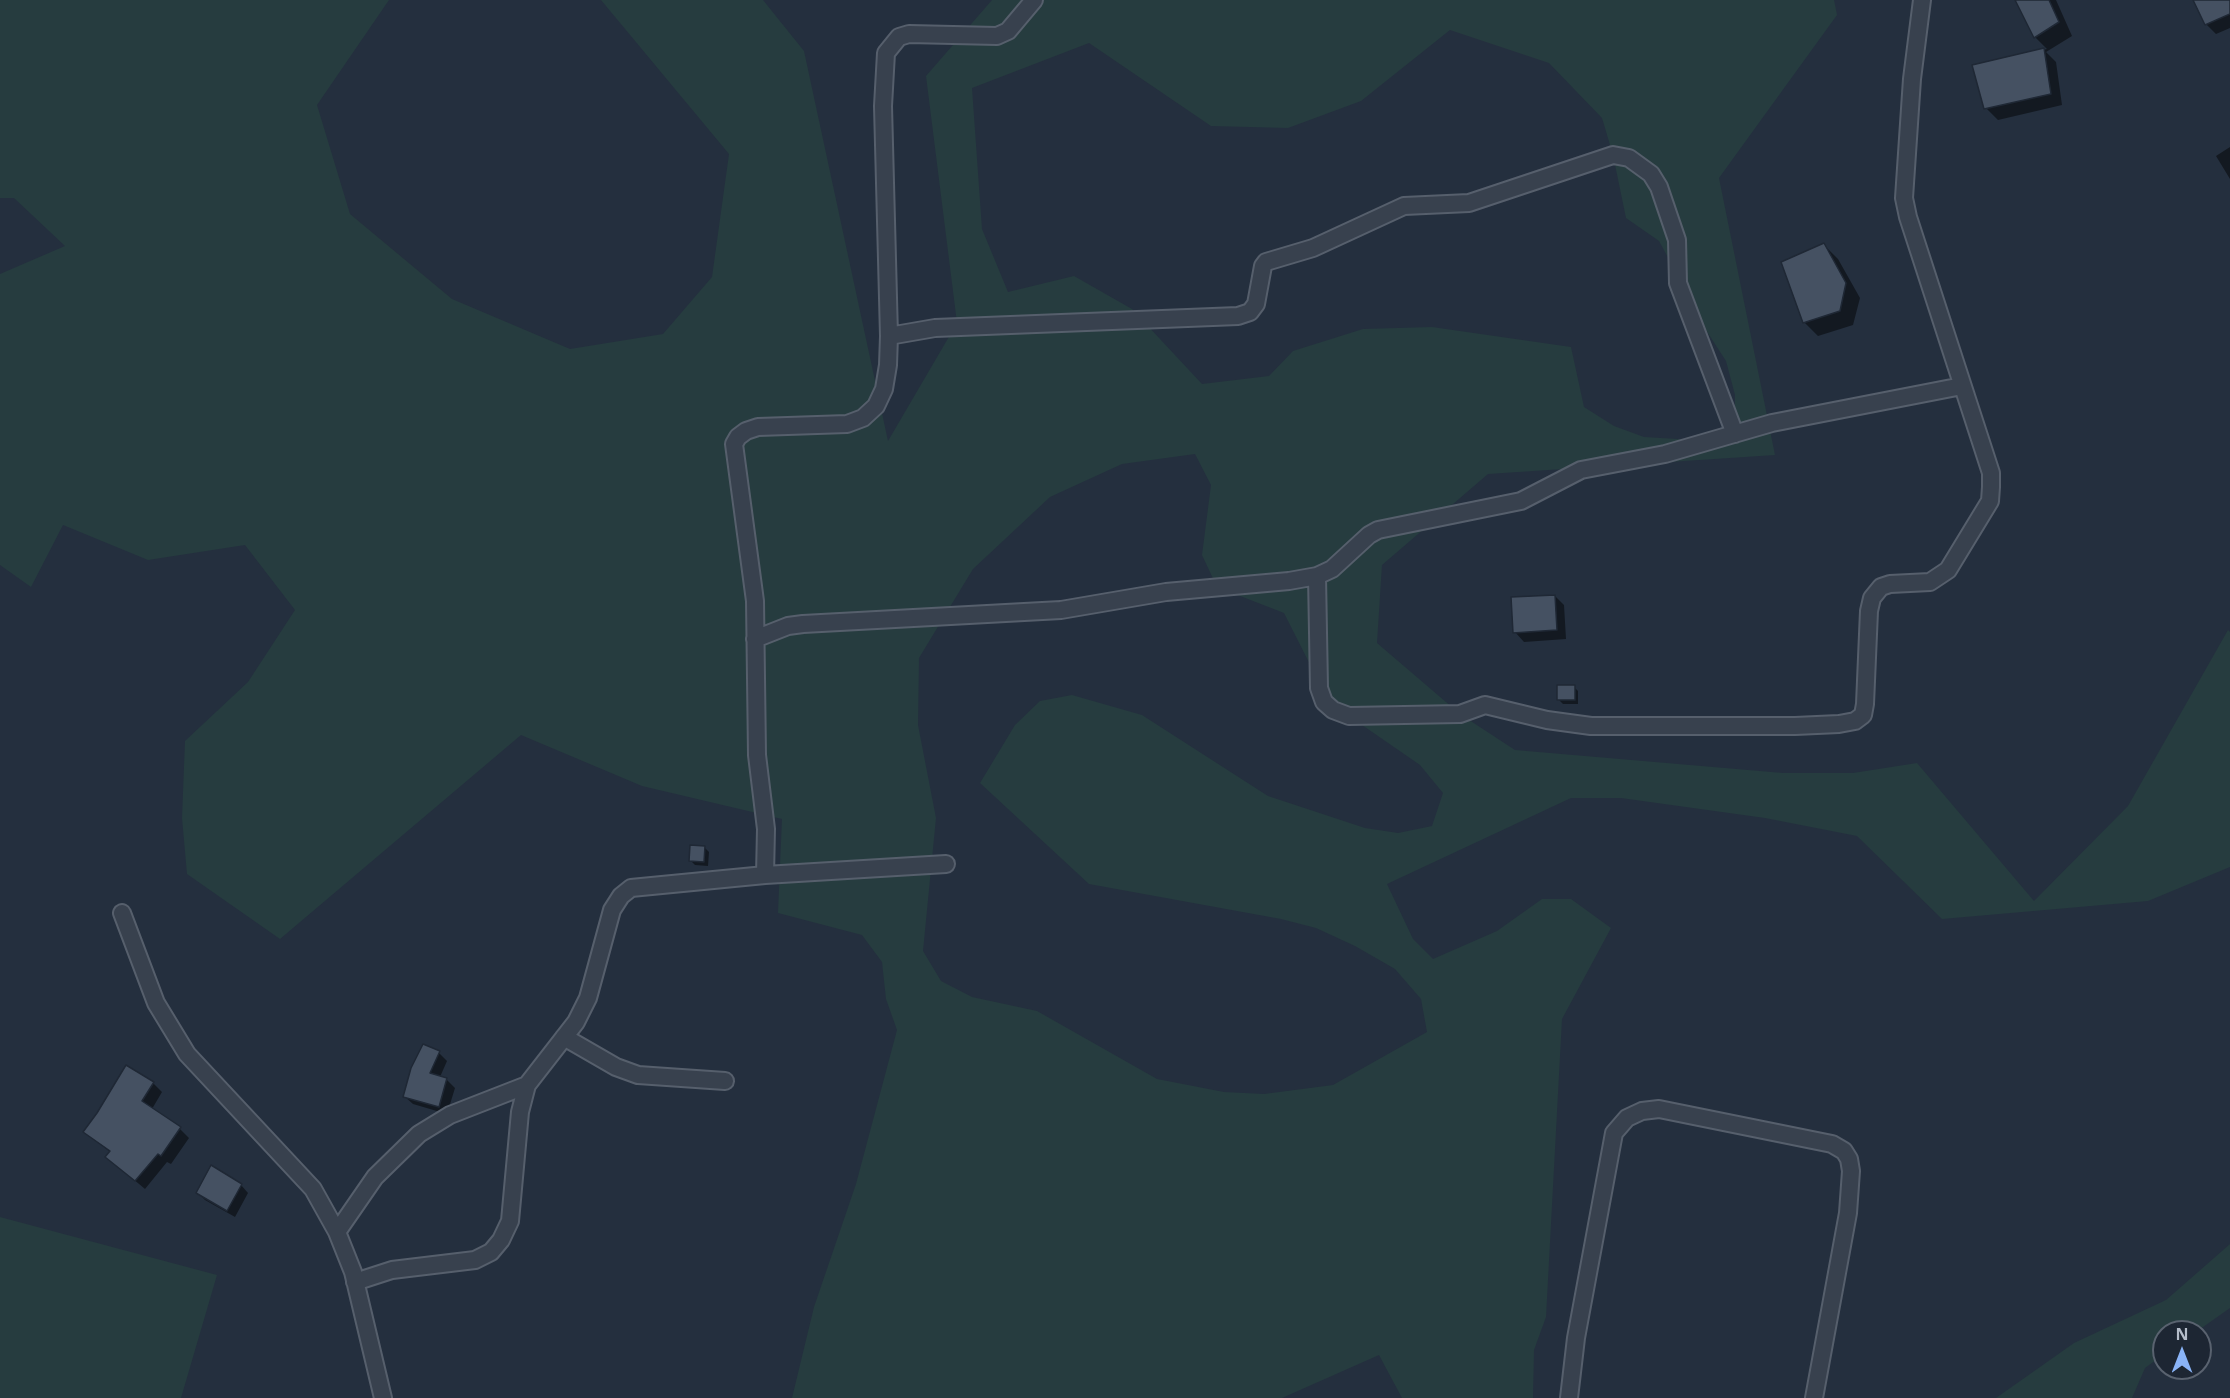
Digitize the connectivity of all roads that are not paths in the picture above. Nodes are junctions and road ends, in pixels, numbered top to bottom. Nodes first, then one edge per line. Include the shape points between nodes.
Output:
1 (1034, 0) edge
2 (1922, 0) edge
3 (889, 336) junction
4 (1962, 386) junction
5 (1735, 434) junction
6 (1317, 576) junction
7 (755, 639) junction
8 (946, 864) dead end
9 (765, 875) junction
10 (122, 913) dead end
11 (564, 1037) junction
12 (725, 1081) dead end
13 (527, 1085) junction
14 (337, 1232) junction
15 (355, 1282) junction
16 (383, 1398) edge
17 (1569, 1398) edge
18 (1814, 1398) edge

1 - 3 street via 1008,31 998,36 909,34 899,37 886,53 883,106
2 - 4 street via 1904,198
3 - 5 street via 935,328 1238,316 1250,312 1256,304 1266,262 1313,248 1404,206 1469,203 1613,155 1629,158 1651,174 1659,187 1677,240 1678,283
3 - 7 street via 884,389 876,406 863,418 847,424 758,428 746,431 734,444 755,601
4 - 5 street via 1772,423
4 - 6 street via 1990,473 1990,501 1948,570 1930,582 1881,587 1872,598 1865,704 1863,714 1855,721 1795,726 1591,726 1485,705 1460,714 1349,716 1324,702 1319,688
5 - 6 street via 1665,454 1581,470 1521,501 1378,530 1332,569
6 - 7 street via 1166,592 1061,610 803,624
7 - 9 street
8 - 9 street
9 - 11 street via 632,888 621,896 612,910 588,998
10 - 14 street via 156,1003 187,1054 313,1190
11 - 12 street via 638,1075
11 - 13 street
13 - 14 street via 450,1115 419,1134 375,1177
13 - 15 street via 520,1112 510,1221 491,1252 475,1260 392,1270
14 - 15 street
15 - 16 street
17 - 18 street via 1576,1338 1614,1133 1627,1118 1659,1109 1832,1144 1849,1159 1848,1213

